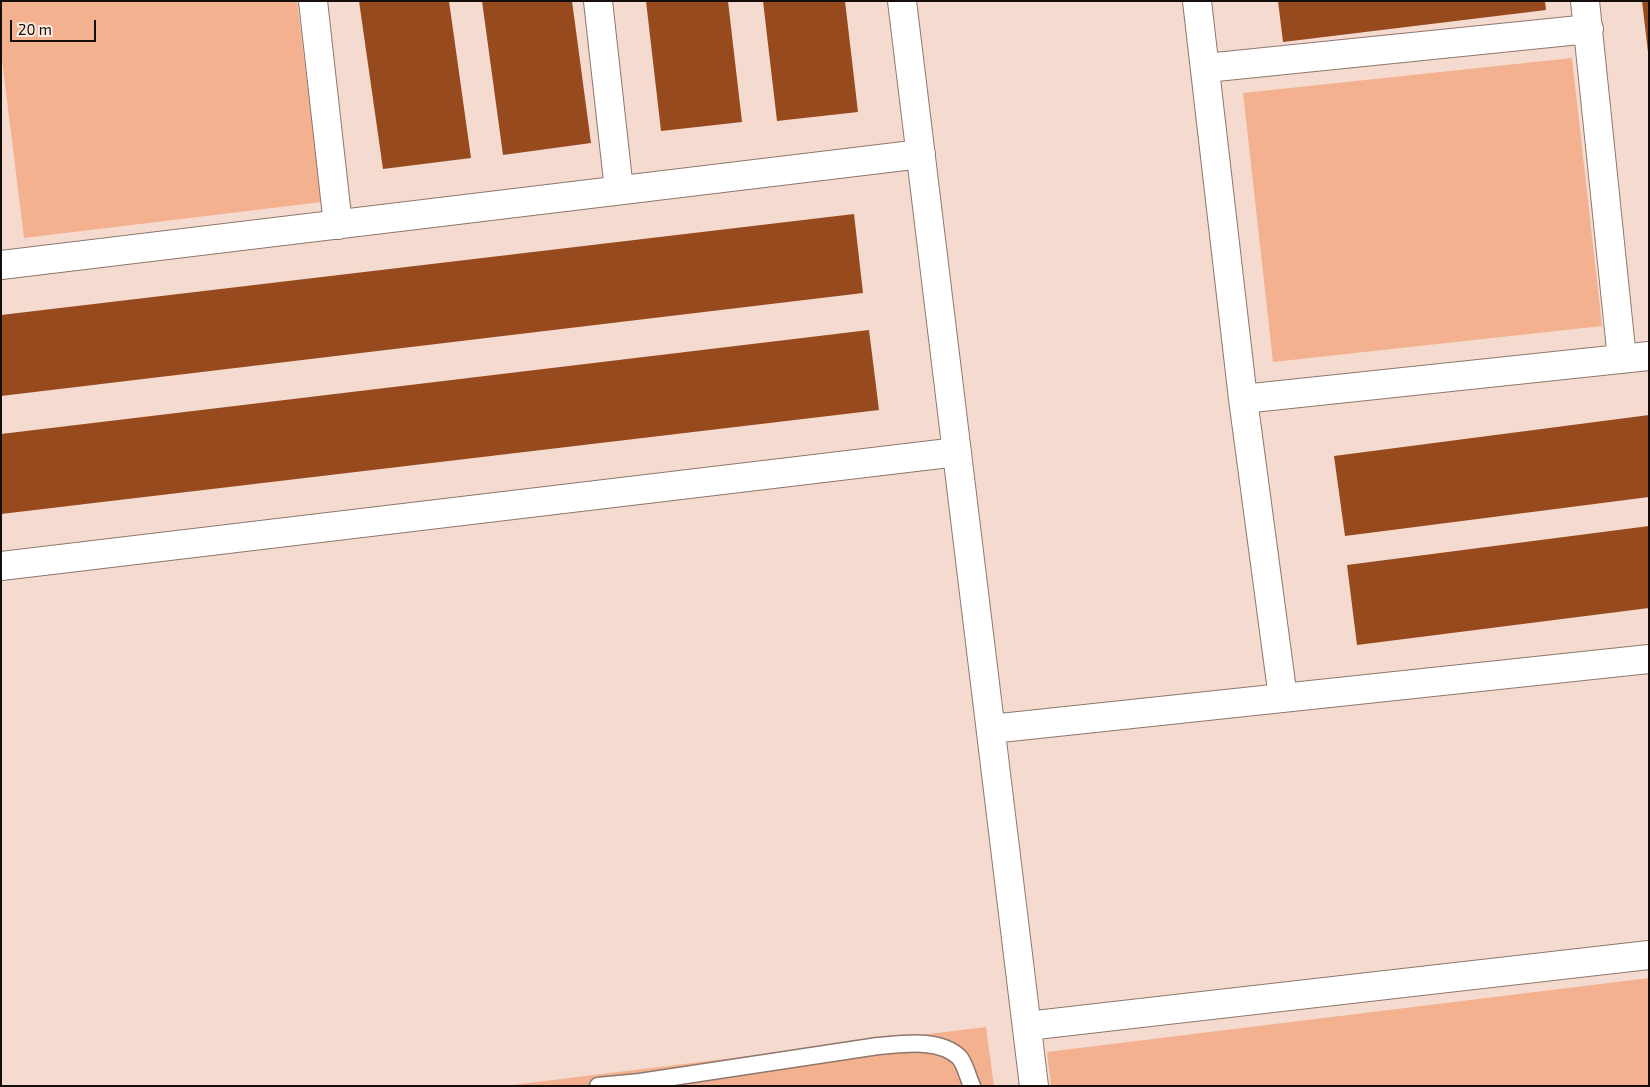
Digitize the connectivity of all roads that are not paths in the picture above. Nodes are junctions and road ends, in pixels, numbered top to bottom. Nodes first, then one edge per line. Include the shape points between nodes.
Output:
1 (313, 1) edge
2 (598, 1) edge
3 (902, 1) edge
4 (1197, 1) edge
5 (1585, 1) edge
6 (1589, 29) junction
7 (1206, 68) junction
8 (921, 154) junction
9 (619, 190) junction
10 (338, 225) junction
11 (1, 265) edge
12 (1649, 356) edge
13 (1622, 359) junction
14 (1243, 399) junction
15 (957, 452) junction
16 (1, 566) edge
17 (1649, 659) edge
18 (1283, 698) junction
19 (991, 729) junction
20 (1649, 955) edge
21 (1027, 1026) junction
22 (598, 1086) edge
23 (972, 1086) edge
24 (1034, 1086) edge

1 - 10 street
2 - 9 street
3 - 8 street
4 - 7 street
5 - 6 street
6 - 7 street
6 - 13 street
7 - 14 street
8 - 9 street
8 - 15 street
9 - 10 street
10 - 11 street
12 - 13 street
13 - 14 street
14 - 18 street
15 - 16 street
15 - 19 street
17 - 18 street
18 - 19 street
19 - 21 street
20 - 21 street
21 - 24 street
22 - 23 lane via 878,1046 916,1044 946,1048 960,1058

